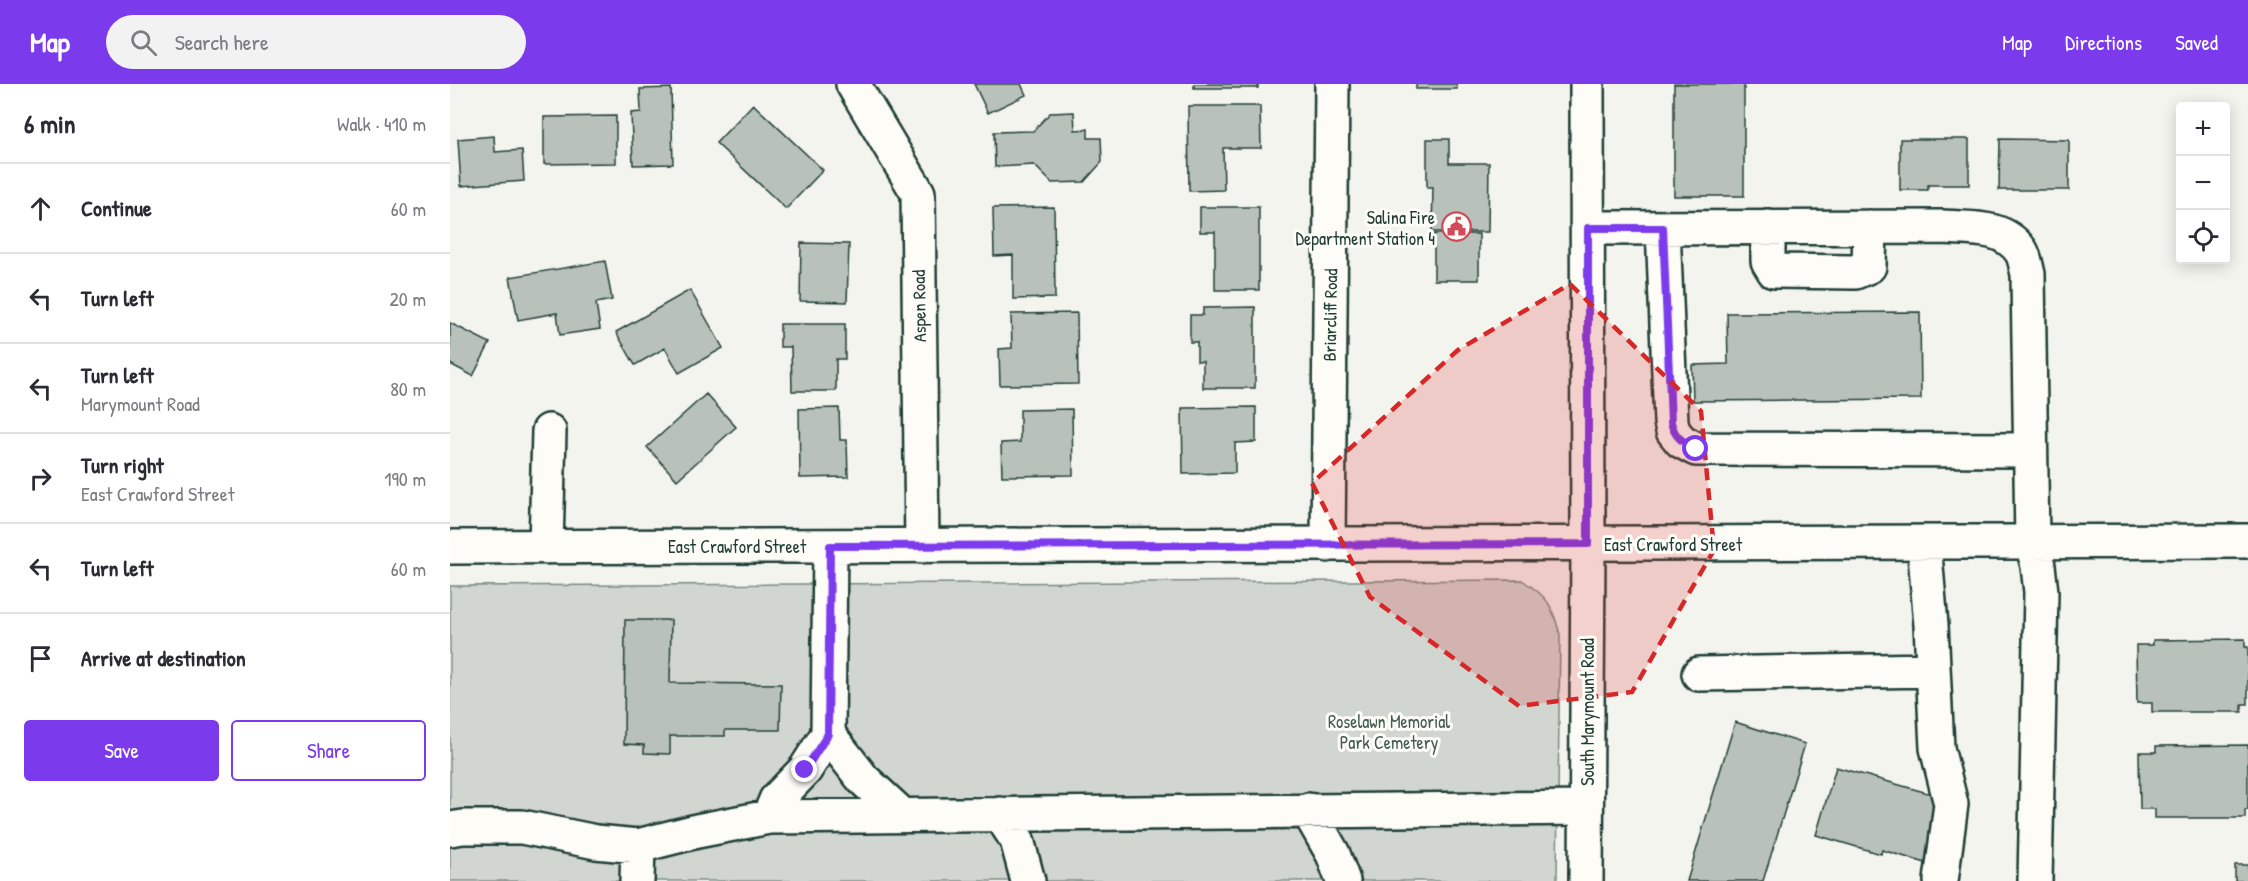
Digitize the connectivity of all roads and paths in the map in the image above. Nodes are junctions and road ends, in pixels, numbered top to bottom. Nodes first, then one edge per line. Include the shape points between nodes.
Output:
1 (853, 84) edge
2 (1332, 84) edge
3 (1587, 84) edge
4 (1768, 227) junction
5 (1870, 227) junction
6 (1588, 228) junction
7 (1663, 228) junction
8 (549, 431) dead end
9 (2030, 450) junction
10 (2248, 542) edge
11 (1924, 543) junction
12 (2031, 543) junction
13 (1588, 544) junction
14 (1328, 545) junction
15 (830, 546) junction
16 (922, 546) junction
17 (450, 547) edge
18 (546, 547) junction
19 (1933, 670) junction
20 (1699, 674) dead end
21 (828, 734) junction
22 (1586, 808) junction
23 (1308, 810) junction
24 (1000, 814) junction
25 (902, 815) junction
26 (770, 817) junction
27 (450, 829) edge
28 (638, 846) junction
29 (637, 881) edge
30 (1028, 881) edge
31 (1343, 881) edge
32 (1586, 881) edge
33 (1941, 881) edge
34 (2035, 881) edge

1 - 16 street, Aspen Road via 918,194
2 - 14 street, Briarcliff Road
3 - 6 street, South Marymount Road
4 - 5 street
4 - 5 street via 1768,261 1774,271 1855,272 1869,266
4 - 7 street
5 - 9 street via 1994,231 2022,252 2028,274
6 - 7 street
6 - 13 street, South Marymount Road
7 - 9 street via 1669,398 1673,431 1681,441 1696,449
8 - 18 street
9 - 12 street
10 - 12 street, East Crawford Street
11 - 12 street, East Crawford Street
11 - 13 street, East Crawford Street
11 - 19 street
12 - 34 street via 2042,592
13 - 14 street, East Crawford Street
13 - 22 street, South Marymount Road
14 - 16 street, East Crawford Street
15 - 16 street, East Crawford Street
15 - 18 street, East Crawford Street
15 - 21 street
17 - 18 street, East Crawford Street
19 - 20 street
19 - 33 street via 1937,748 1951,804
21 - 25 street via 863,779
21 - 26 street via 805,770 776,800
22 - 23 street
22 - 32 street, South Marymount Road
23 - 24 street
23 - 31 street
24 - 25 street
24 - 30 street via 1017,840
25 - 26 street
26 - 28 street
27 - 28 street via 522,827
28 - 29 street

